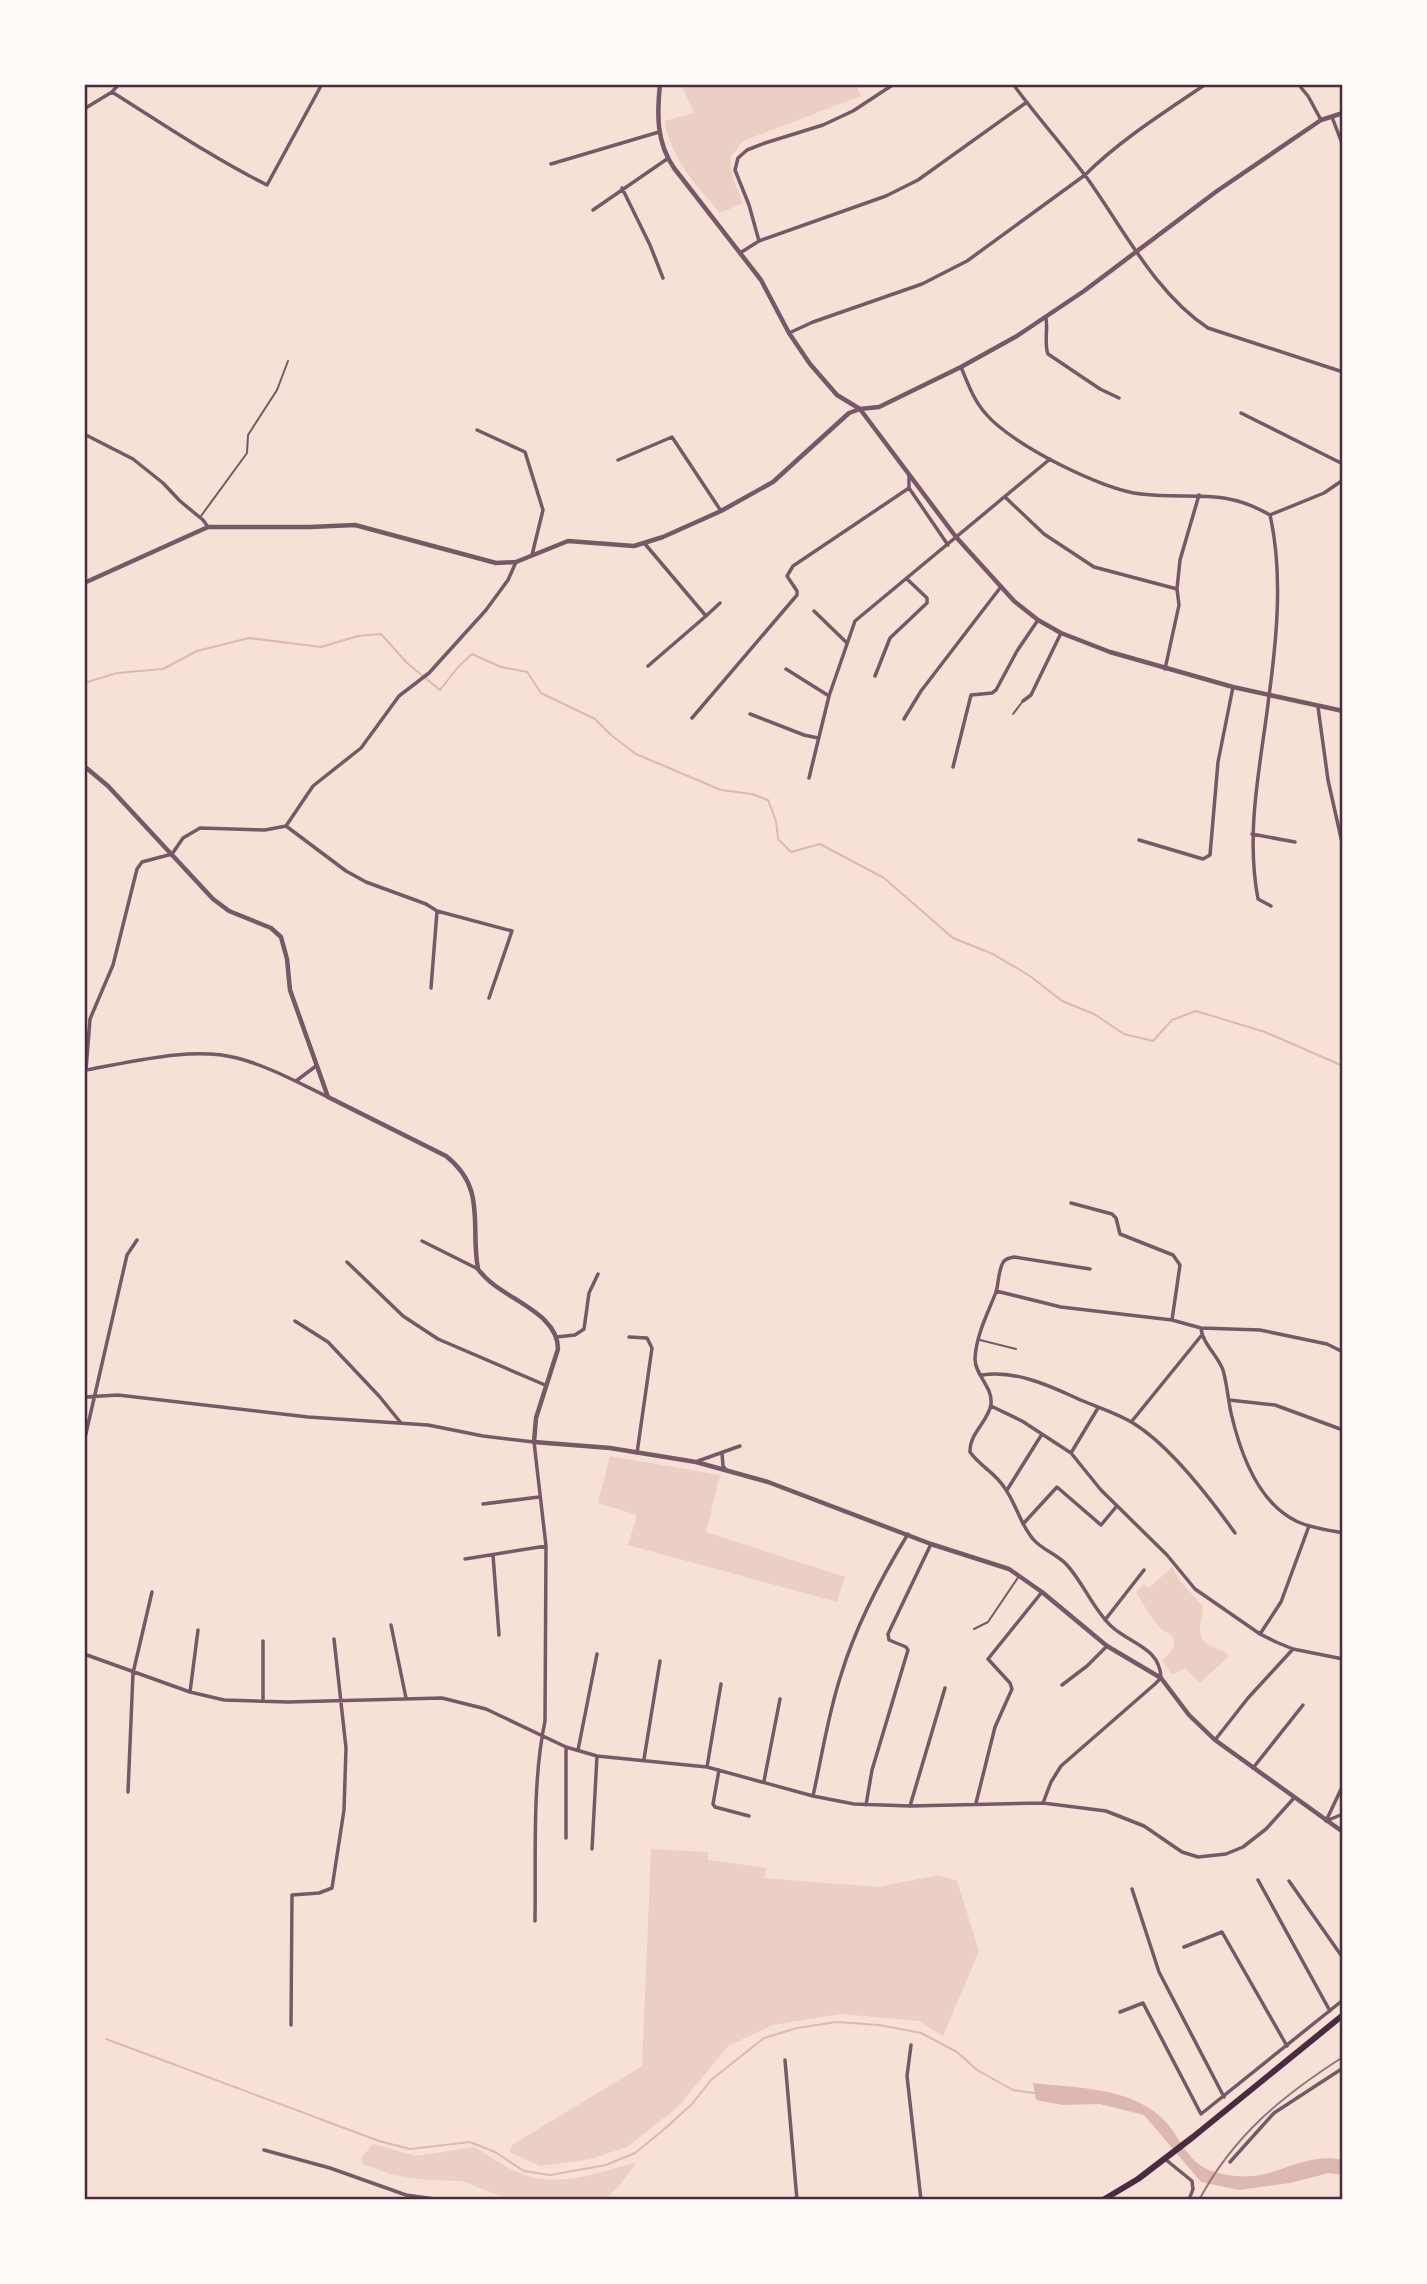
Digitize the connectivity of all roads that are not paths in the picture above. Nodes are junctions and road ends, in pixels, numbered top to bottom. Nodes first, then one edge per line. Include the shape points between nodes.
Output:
1 (119, 84) edge
2 (322, 84) edge
3 (660, 84) edge
4 (892, 84) edge
5 (1013, 84) edge
6 (1206, 84) edge
7 (1298, 84) edge
8 (112, 92) junction
9 (1027, 102) junction
10 (84, 110) edge
11 (1343, 113) edge
12 (1332, 117) junction
13 (1321, 120) junction
14 (659, 132) junction
15 (1343, 146) edge
16 (667, 159) junction
17 (551, 164) dead end
18 (1085, 176) junction
19 (622, 188) junction
20 (593, 210) dead end
21 (759, 241) junction
22 (1138, 251) junction
23 (740, 253) junction
24 (663, 278) dead end
25 (1046, 318) junction
26 (789, 333) junction
27 (288, 361) dead end
28 (961, 367) junction
29 (1343, 372) edge
30 (1119, 398) dead end
31 (860, 409) junction
32 (1241, 413) dead end
33 (477, 430) dead end
34 (84, 434) edge
35 (1050, 459) junction
36 (618, 460) dead end
37 (1343, 464) edge
38 (909, 476) junction
39 (1343, 480) edge
40 (909, 488) junction
41 (1199, 495) junction
42 (1005, 498) junction
43 (721, 511) junction
44 (1270, 515) junction
45 (200, 517) junction
46 (208, 527) junction
47 (957, 537) junction
48 (645, 544) junction
49 (948, 545) junction
50 (532, 556) junction
51 (516, 562) junction
52 (907, 579) junction
53 (84, 583) edge
54 (1000, 588) junction
55 (1177, 589) junction
56 (720, 603) dead end
57 (814, 611) dead end
58 (706, 616) junction
59 (1038, 620) junction
60 (1061, 633) junction
61 (847, 643) junction
62 (648, 666) dead end
63 (786, 669) dead end
64 (1165, 669) junction
65 (875, 676) dead end
66 (1233, 687) junction
67 (829, 696) junction
68 (1269, 696) junction
69 (1024, 701) joint
70 (1318, 706) junction
71 (1343, 711) edge
72 (751, 714) dead end
73 (1013, 714) dead end
74 (692, 718) dead end
75 (904, 719) dead end
76 (818, 738) junction
77 (84, 766) edge
78 (953, 768) dead end
79 (809, 778) dead end
80 (286, 826) junction
81 (1252, 834) junction
82 (1139, 840) dead end
83 (1296, 842) dead end
84 (1343, 847) edge
85 (173, 854) junction
86 (1271, 906) dead end
87 (437, 912) junction
88 (431, 988) dead end
89 (489, 998) dead end
90 (316, 1066) junction
91 (85, 1070) edge
92 (296, 1081) junction
93 (328, 1097) junction
94 (1071, 1203) dead end
95 (137, 1240) dead end
96 (422, 1241) dead end
97 (347, 1262) dead end
98 (478, 1269) junction
99 (1090, 1269) dead end
100 (598, 1274) dead end
101 (996, 1291) junction
102 (1172, 1320) junction
103 (295, 1321) dead end
104 (1201, 1328) junction
105 (1201, 1336) junction
106 (556, 1337) junction
107 (629, 1337) dead end
108 (979, 1340) junction
109 (1016, 1349) dead end
110 (1343, 1352) edge
111 (982, 1376) junction
112 (545, 1385) junction
113 (95, 1396) junction
114 (84, 1397) edge
115 (1229, 1400) junction
116 (991, 1406) junction
117 (1098, 1408) junction
118 (1131, 1422) junction
119 (402, 1423) junction
120 (1343, 1430) edge
121 (1042, 1434) junction
122 (84, 1442) edge
123 (534, 1442) junction
124 (740, 1446) dead end
125 (637, 1453) junction
126 (722, 1453) junction
127 (1071, 1453) junction
128 (696, 1462) junction
129 (726, 1470) junction
130 (1007, 1490) junction
131 (540, 1497) junction
132 (483, 1504) dead end
133 (1116, 1506) junction
134 (1023, 1524) junction
135 (1309, 1526) junction
136 (1235, 1533) dead end
137 (1343, 1533) edge
138 (908, 1534) junction
139 (931, 1544) junction
140 (546, 1546) junction
141 (492, 1555) junction
142 (465, 1559) dead end
143 (1144, 1570) dead end
144 (1020, 1575) junction
145 (152, 1592) dead end
146 (1042, 1592) junction
147 (1105, 1620) junction
148 (391, 1625) dead end
149 (974, 1629) dead end
150 (198, 1630) dead end
151 (1260, 1634) junction
152 (499, 1635) dead end
153 (334, 1639) dead end
154 (263, 1642) dead end
155 (1107, 1646) junction
156 (1293, 1649) junction
157 (84, 1654) edge
158 (597, 1654) dead end
159 (1343, 1658) edge
160 (660, 1661) dead end
161 (133, 1673) junction
162 (1161, 1678) junction
163 (721, 1684) dead end
164 (1062, 1685) dead end
165 (945, 1688) dead end
166 (190, 1692) junction
167 (406, 1699) junction
168 (780, 1699) dead end
169 (263, 1701) junction
170 (341, 1701) junction
171 (1303, 1705) dead end
172 (542, 1736) junction
173 (1215, 1740) junction
174 (566, 1746) junction
175 (578, 1750) junction
176 (597, 1756) junction
177 (644, 1759) junction
178 (707, 1767) junction
179 (1253, 1768) junction
180 (719, 1770) junction
181 (764, 1781) junction
182 (1343, 1785) edge
183 (128, 1792) dead end
184 (813, 1796) junction
185 (1294, 1798) junction
186 (1043, 1803) junction
187 (976, 1804) junction
188 (866, 1805) junction
189 (910, 1805) junction
190 (1343, 1814) edge
191 (748, 1816) dead end
192 (1326, 1821) junction
193 (1343, 1832) edge
194 (566, 1838) dead end
195 (592, 1849) dead end
196 (1258, 1880) dead end
197 (1289, 1881) dead end
198 (1132, 1889) dead end
199 (535, 1921) dead end
200 (1184, 1947) dead end
201 (1343, 1958) edge
202 (1343, 2000) edge
203 (1330, 2011) junction
204 (1120, 2012) dead end
205 (1343, 2015) edge
206 (291, 2025) dead end
207 (911, 2045) dead end
208 (1287, 2046) junction
209 (785, 2060) dead end
210 (1343, 2068) edge
211 (1224, 2097) junction
212 (264, 2150) dead end
213 (1166, 2158) junction
214 (1230, 2162) dead end
215 (442, 2200) edge
216 (797, 2200) edge
217 (920, 2200) edge
218 (1103, 2200) edge
219 (1189, 2200) edge

1 - 8 street
2 - 8 street via 267,185
3 - 14 street
4 - 21 street via 853,111 747,150 738,158 735,170
5 - 9 street
6 - 18 street
7 - 13 street
8 - 10 street
9 - 18 street
9 - 21 street via 907,185
11 - 12 street
12 - 13 street
12 - 15 street
13 - 22 street
14 - 16 street
14 - 17 street
16 - 19 street
16 - 23 street
18 - 22 street
18 - 26 street via 967,261 922,284
19 - 20 street
19 - 24 street
21 - 23 street
22 - 25 street
22 - 29 street via 1177,302 1208,328
23 - 26 street via 761,280
25 - 28 street
25 - 30 street via 1048,354
26 - 31 street via 828,386
27 - 45 lane via 277,390 248,435 247,453
28 - 31 street via 879,407
28 - 35 street via 974,397 995,424
31 - 38 street
31 - 43 street via 843,418 773,482
32 - 37 street
33 - 50 street via 525,452 543,510
34 - 45 street via 133,458
35 - 41 street via 1121,491
35 - 42 street
36 - 43 street via 672,437
38 - 40 street
38 - 47 street
39 - 44 street via 1324,493
40 - 49 street
40 - 74 street via 793,566 788,578 797,595
41 - 44 street via 1240,500
41 - 55 street via 1182,550
42 - 47 street
42 - 55 street via 1044,534 1094,567
43 - 48 street
44 - 68 street via 1277,583
45 - 46 street
46 - 51 street via 355,525 485,562
46 - 53 street
47 - 49 street
47 - 54 street
48 - 50 street via 568,541
48 - 58 street
49 - 52 street
50 - 51 street
51 - 80 street via 486,610 429,673 399,696 361,748 313,786
52 - 61 street via 855,621
52 - 65 street via 928,603 888,641
54 - 59 street
54 - 75 street
55 - 64 street via 1179,605
56 - 58 street
57 - 61 street
58 - 62 street
59 - 60 street
59 - 78 street via 996,690 971,695
60 - 64 street
60 - 69 street
61 - 67 street
63 - 67 street
64 - 66 street
66 - 68 street
66 - 82 street via 1218,762 1210,855 1203,859
67 - 76 street
68 - 70 street
68 - 81 street
69 - 73 lane
70 - 71 street
70 - 84 street
72 - 76 street
76 - 79 street
77 - 85 street
80 - 85 street via 265,830 200,828 183,838
80 - 87 street via 346,871
81 - 83 street
81 - 86 street via 1258,898
85 - 90 street via 213,900 281,937 290,990
85 - 91 street via 142,862 136,869 113,965 90,1018
87 - 88 street
87 - 89 street via 512,931
90 - 92 street
90 - 93 street
91 - 92 street via 196,1054 237,1058
92 - 93 street
93 - 98 street via 459,1166 474,1195
94 - 102 street via 1112,1214 1120,1234 1177,1259
95 - 113 street via 127,1255
96 - 98 street
97 - 112 street via 403,1316 438,1339
98 - 106 street via 546,1320
99 - 101 street via 1014,1257 1003,1262
100 - 106 street via 589,1293 584,1329
101 - 102 street via 1061,1307
101 - 108 street
102 - 104 street
103 - 119 street via 328,1342
104 - 105 street
104 - 110 street via 1260,1330 1327,1344
105 - 115 street via 1222,1369
105 - 118 street
106 - 112 street via 558,1349
107 - 125 street via 647,1338 652,1348
108 - 109 lane
108 - 111 street via 975,1358
111 - 116 street
111 - 117 street via 1000,1373 1049,1385
112 - 123 street
113 - 114 street
113 - 119 street
113 - 122 street
115 - 120 street via 1275,1405
115 - 135 street via 1236,1432 1257,1483 1281,1512
116 - 121 street
116 - 130 street via 970,1452
117 - 118 street
117 - 127 street
118 - 136 street via 1202,1489
119 - 123 street
121 - 127 street
121 - 130 street
123 - 125 street
123 - 131 street
124 - 126 street
125 - 128 street
126 - 128 street
126 - 129 street
127 - 133 street
128 - 129 street
129 - 138 street
130 - 134 street
131 - 132 street
131 - 140 street
133 - 134 street via 1101,1525 1056,1487
133 - 151 street via 1167,1555 1189,1584
134 - 147 street via 1039,1545 1069,1567
135 - 137 street
135 - 151 street via 1281,1602
138 - 139 street
138 - 184 street via 886,1569 841,1675
139 - 144 street
139 - 188 street via 888,1634 889,1640 908,1650
140 - 141 street
140 - 172 street
141 - 142 street
141 - 152 street
143 - 147 street
144 - 146 street
144 - 149 lane via 988,1622
145 - 161 street
146 - 155 street
146 - 187 street via 988,1658 1012,1689 995,1727
147 - 162 street via 1153,1655
148 - 167 street
150 - 166 street
151 - 156 street
153 - 170 street
154 - 169 street
155 - 162 street
155 - 164 street
156 - 159 street
156 - 173 street
157 - 161 street
158 - 175 street
160 - 177 street
161 - 166 street
161 - 183 street
162 - 173 street
162 - 186 street via 1061,1766
163 - 178 street
165 - 189 street
166 - 169 street
167 - 170 street
167 - 172 street via 442,1698 474,1705
168 - 181 street
169 - 170 street
170 - 206 street via 345,1810 332,1888 292,1895
171 - 179 street
172 - 174 street
172 - 199 street
173 - 179 street
174 - 175 street
174 - 194 street
175 - 176 street
176 - 177 street
176 - 195 street
177 - 178 street
178 - 180 street
179 - 185 street
180 - 181 street
180 - 191 street via 713,1804
181 - 184 street
182 - 192 street
184 - 188 street
185 - 186 street via 1243,1847 1205,1858 1182,1852 1144,1826 1106,1811
185 - 192 street
186 - 187 street
187 - 189 street
188 - 189 street
190 - 192 street
192 - 193 street
196 - 203 street
197 - 201 street
198 - 211 street via 1159,1972
200 - 208 street via 1222,1932
202 - 203 street
203 - 208 street
204 - 211 street via 1143,2003 1201,2114
205 - 213 main road
207 - 217 street via 907,2076
208 - 211 street
209 - 216 street
210 - 214 street via 1274,2113
212 - 215 street via 405,2195
213 - 218 main road
213 - 219 street via 1192,2180

